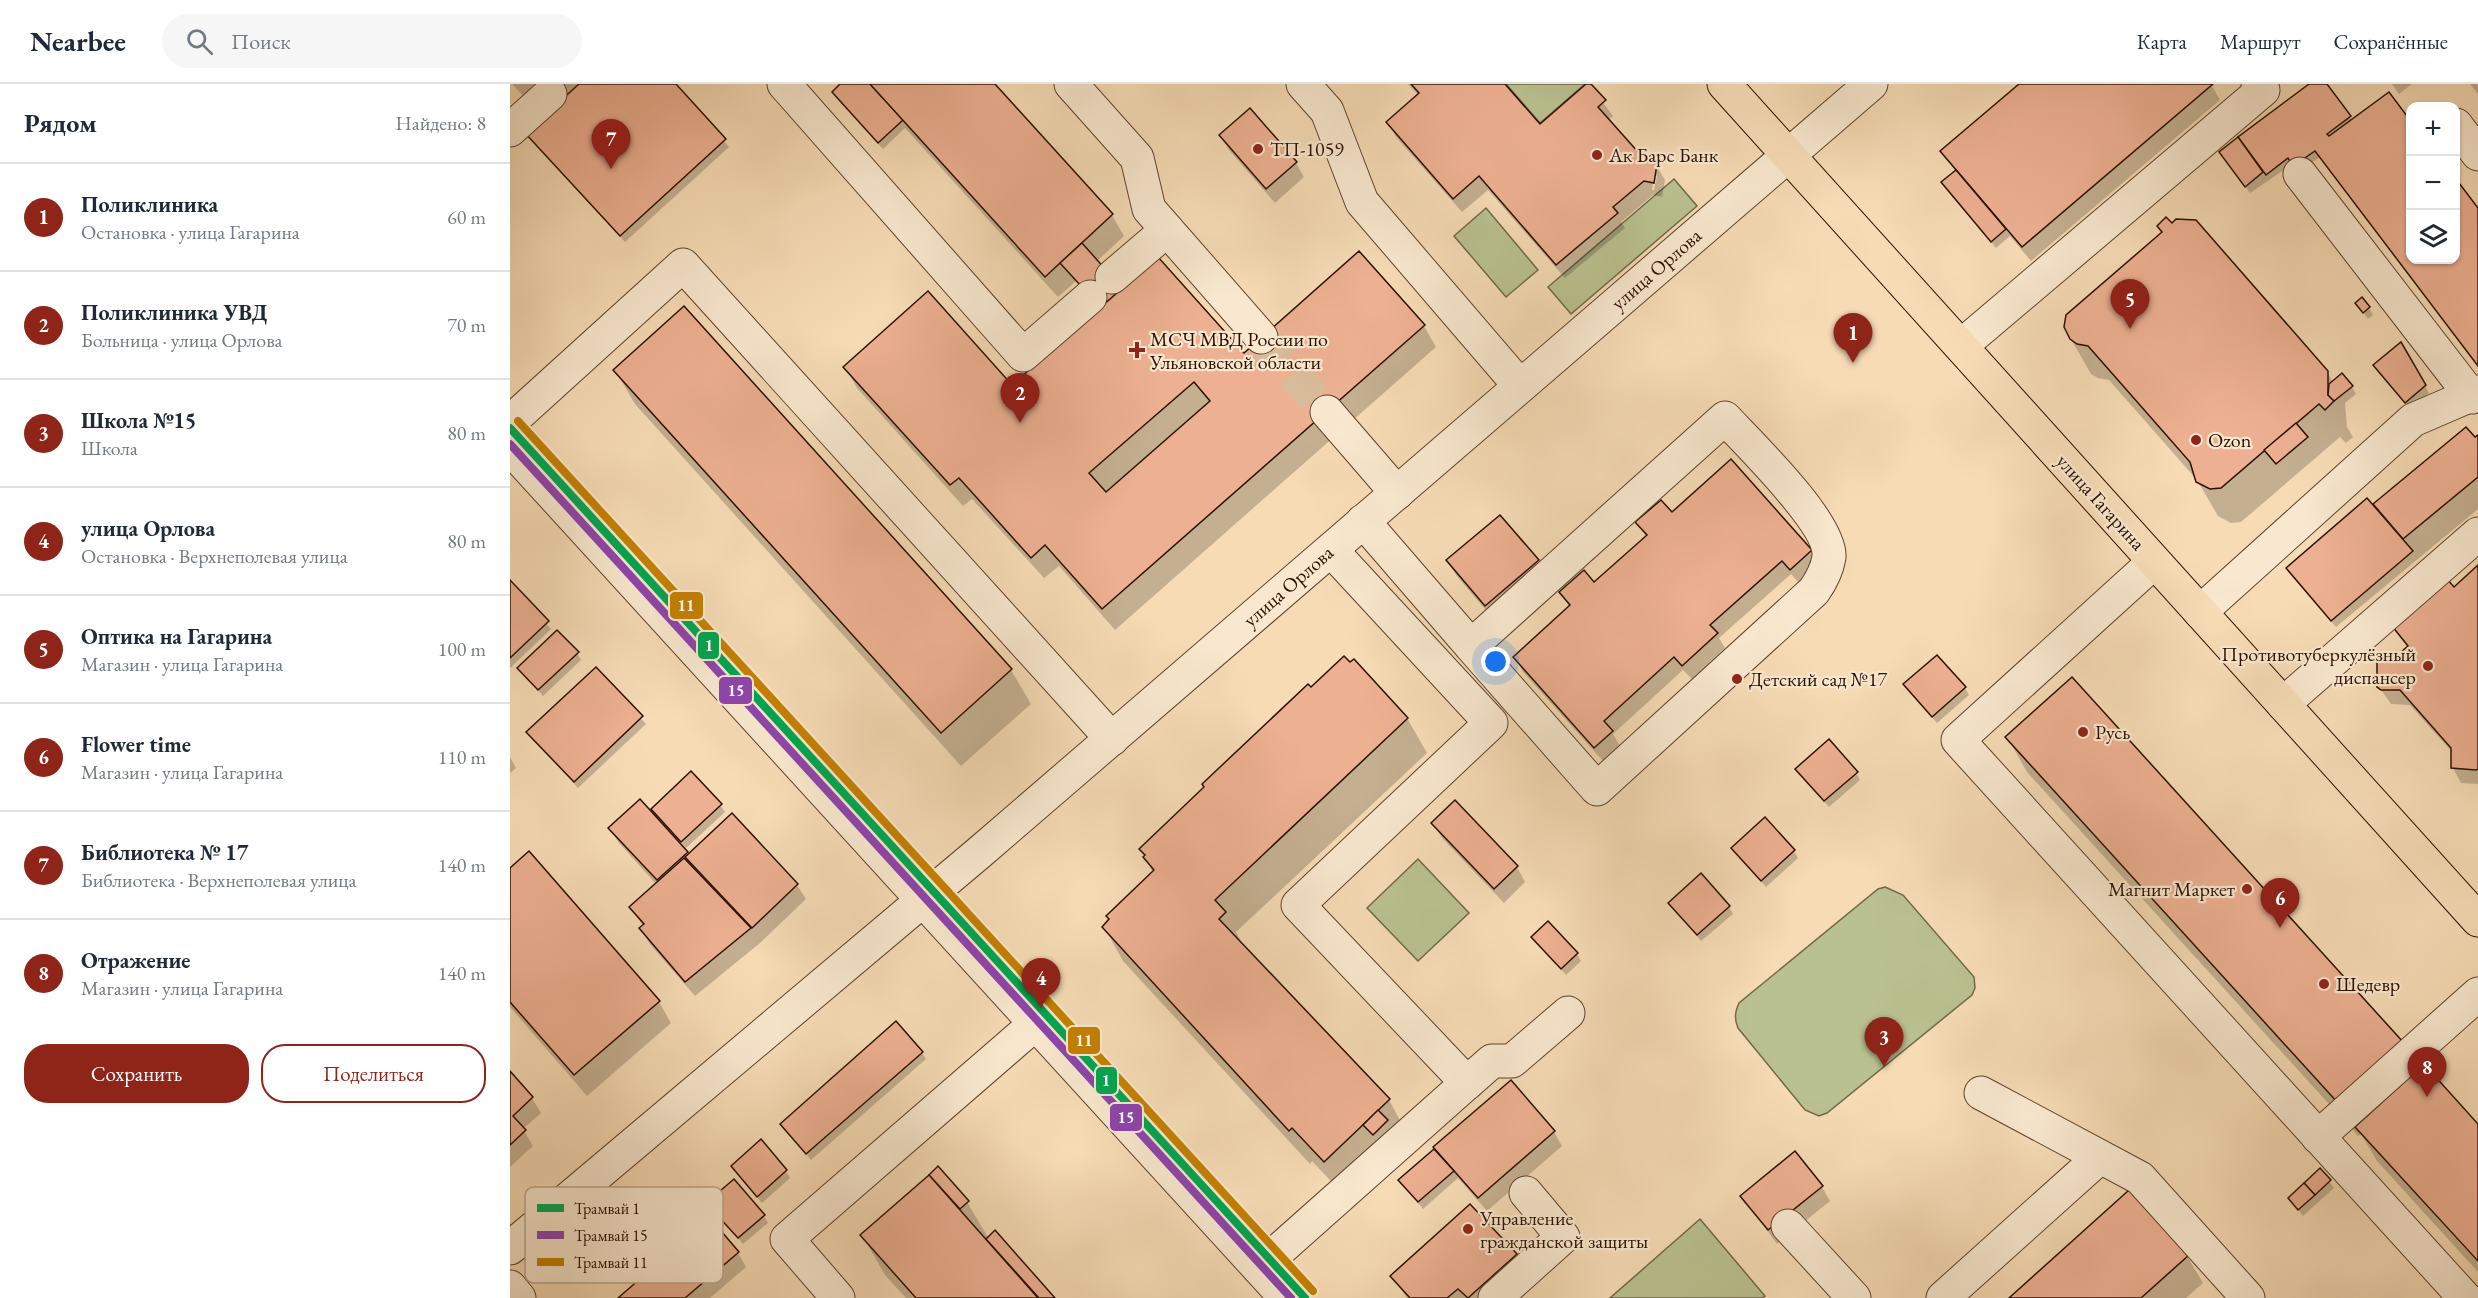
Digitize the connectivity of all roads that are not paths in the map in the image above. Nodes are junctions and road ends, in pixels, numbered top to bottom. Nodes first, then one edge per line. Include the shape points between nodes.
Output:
1 (784, 84) edge
2 (1071, 84) edge
3 (1303, 84) edge
4 (1724, 84) edge
5 (1871, 84) edge
6 (2258, 84) edge
7 (550, 94) dead end
8 (510, 130) edge
9 (2460, 130) edge
10 (2478, 154) edge
11 (1788, 155) junction
12 (2300, 174) dead end
13 (1167, 230) junction
14 (1261, 337) tunnel mouth
15 (1961, 346) junction
16 (1520, 386) junction
17 (2475, 395) edge
18 (1327, 412) tunnel mouth
19 (510, 422) edge
20 (510, 448) edge
21 (1397, 493) junction
22 (1363, 521) junction
23 (2478, 534) edge
24 (1331, 550) junction
25 (2154, 562) junction
26 (2200, 612) junction
27 (1472, 646) junction
28 (2283, 704) junction
29 (1112, 739) junction
30 (923, 900) junction
31 (2478, 920) edge
32 (2478, 994) edge
33 (1568, 1013) dead end
34 (1035, 1023) junction
35 (1467, 1083) junction
36 (1981, 1093) dead end
37 (2319, 1137) junction
38 (2100, 1157) junction
39 (582, 1187) edge
40 (1526, 1193) dead end
41 (1788, 1226) dead end
42 (525, 1235) edge
43 (510, 1248) edge
44 (1259, 1268) junction
45 (510, 1287) edge
46 (519, 1298) edge
47 (838, 1298) edge
48 (1286, 1298) edge
49 (1495, 1298) edge
50 (1854, 1298) edge
51 (1943, 1298) edge
52 (2248, 1298) edge
53 (2464, 1298) edge

1 - 13 street via 1023,355
2 - 13 street via 1137,158 1149,209
3 - 16 street via 1327,111 1362,202
4 - 11 main road, улица Гагарина
5 - 11 street, улица Орлова
6 - 15 street via 2263,90
7 - 8 street
9 - 10 street
11 - 15 main road, улица Гагарина
11 - 16 street, улица Орлова
12 - 17 street
13 - 14 street
15 - 25 main road, улица Гагарина
16 - 21 street, улица Орлова
17 - 26 street via 2413,420
18 - 21 street
19 - 29 street via 683,265
20 - 30 street
21 - 22 street, улица Орлова
22 - 24 street, улица Орлова
22 - 27 street
23 - 28 street
24 - 29 street, улица Орлова
24 - 35 street via 1491,723 1298,905
25 - 26 main road, улица Гагарина
25 - 37 street via 1958,740
26 - 28 main road, улица Гагарина
27 - 27 street via 1597,789 1814,591 1823,578 1829,556 1824,537 1813,517 1725,418
28 - 31 main road, улица Гагарина
29 - 30 street, улица Орлова
30 - 34 street
30 - 39 street, улица Орлова
32 - 37 street
33 - 35 street via 1512,1061 1492,1061
34 - 44 street
34 - 47 street via 787,1239
35 - 44 street
36 - 38 street
37 - 53 street
38 - 51 street
38 - 52 street via 2140,1178
40 - 49 street via 1563,1237
41 - 50 street
42 - 43 street, улица Орлова
44 - 48 street
45 - 46 street

